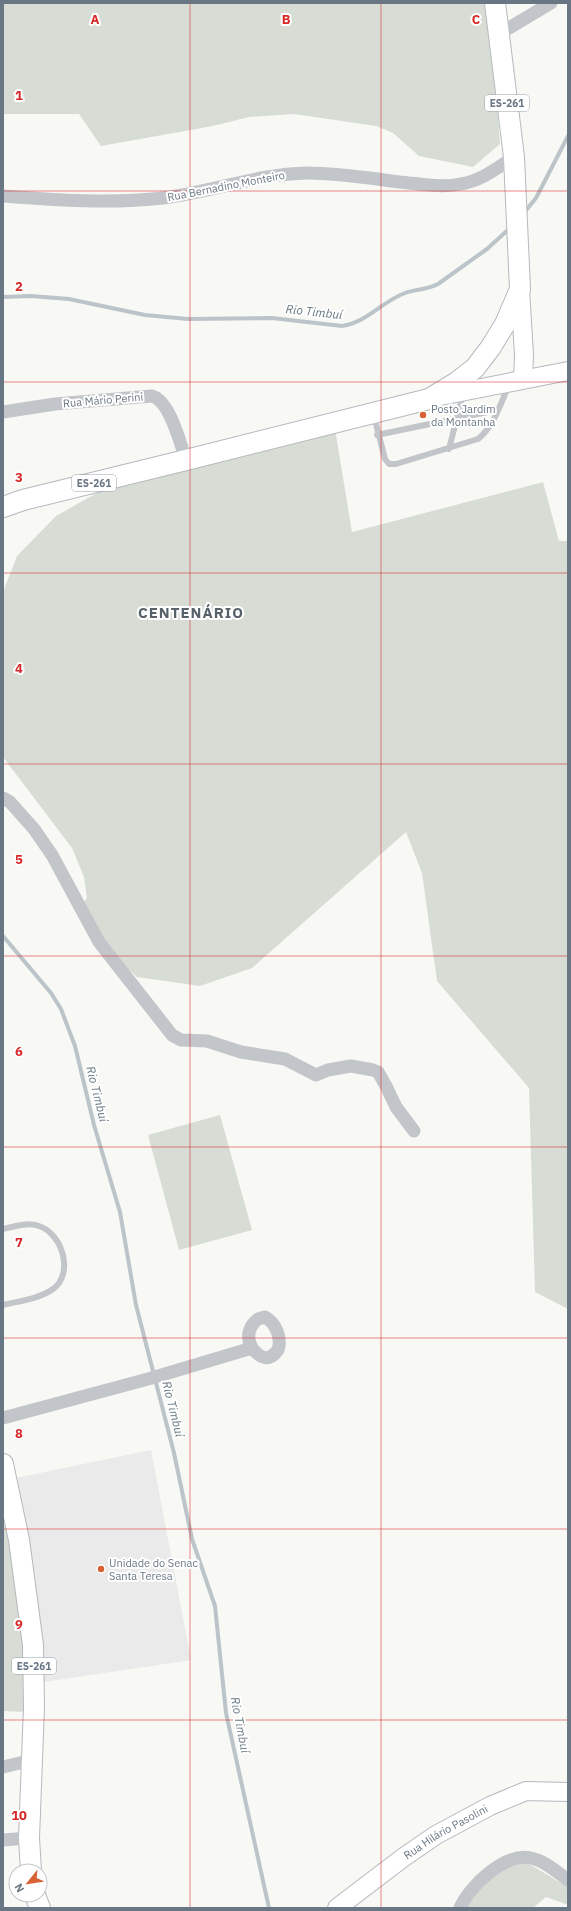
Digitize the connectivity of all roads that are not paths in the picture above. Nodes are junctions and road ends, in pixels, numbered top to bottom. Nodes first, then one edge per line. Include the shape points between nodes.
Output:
1 (495, 3) edge
2 (551, 3) edge
3 (499, 34) junction
4 (514, 157) junction
5 (3, 196) edge
6 (520, 289) junction
7 (568, 370) edge
8 (516, 380) junction
9 (464, 392) junction
10 (429, 399) junction
11 (497, 410) junction
12 (3, 412) edge
13 (373, 413) junction
14 (456, 418) junction
15 (377, 435) junction
16 (449, 449) junction
17 (186, 460) junction
18 (3, 507) edge
19 (3, 798) edge
20 (414, 1131) dead end
21 (3, 1229) edge
22 (3, 1305) edge
23 (252, 1348) dead end
24 (3, 1418) edge
25 (3, 1464) edge
26 (32, 1760) junction
27 (3, 1767) edge
28 (568, 1792) edge
29 (29, 1838) junction
30 (3, 1840) edge
31 (31, 1863) edge
32 (568, 1880) edge
33 (337, 1908) edge
34 (460, 1908) edge

1 - 3 main road, ES-261
2 - 3 street
3 - 4 main road, ES-261
4 - 5 street, Rua Bernadino Monteiro via 473,182 459,185 425,185 345,174 308,173 254,178 164,198 132,200
4 - 6 main road, ES-261
6 - 8 street via 524,355
6 - 10 main road, ES-261 via 492,347 474,368
7 - 8 street
8 - 9 street
8 - 11 lane
9 - 10 street
9 - 14 lane
10 - 13 main road, ES-261
11 - 14 lane
11 - 16 lane via 485,434
12 - 17 street, Rua Mário Perini via 55,404 152,396 161,400 166,408
13 - 15 lane
13 - 17 main road, ES-261
14 - 15 lane
14 - 16 lane
15 - 16 lane via 384,459 389,464
17 - 18 main road, ES-261
19 - 20 street via 10,802 34,829 52,855 99,942 172,1035 181,1040 207,1041 241,1052 284,1060 312,1074 318,1075 328,1070 351,1066 373,1070 383,1079 396,1107
21 - 22 lane via 25,1224 40,1226 53,1236 61,1249 64,1265 63,1278 53,1289 41,1295
23 - 24 street
25 - 26 main road, ES-261 via 19,1540 34,1645
26 - 27 street
26 - 29 main road, ES-261
28 - 33 street, Rua Hilário Pasolini via 526,1791 490,1806 436,1835
29 - 30 street
29 - 31 main road, ES-261
32 - 34 street via 541,1862 519,1857 482,1879 470,1890

